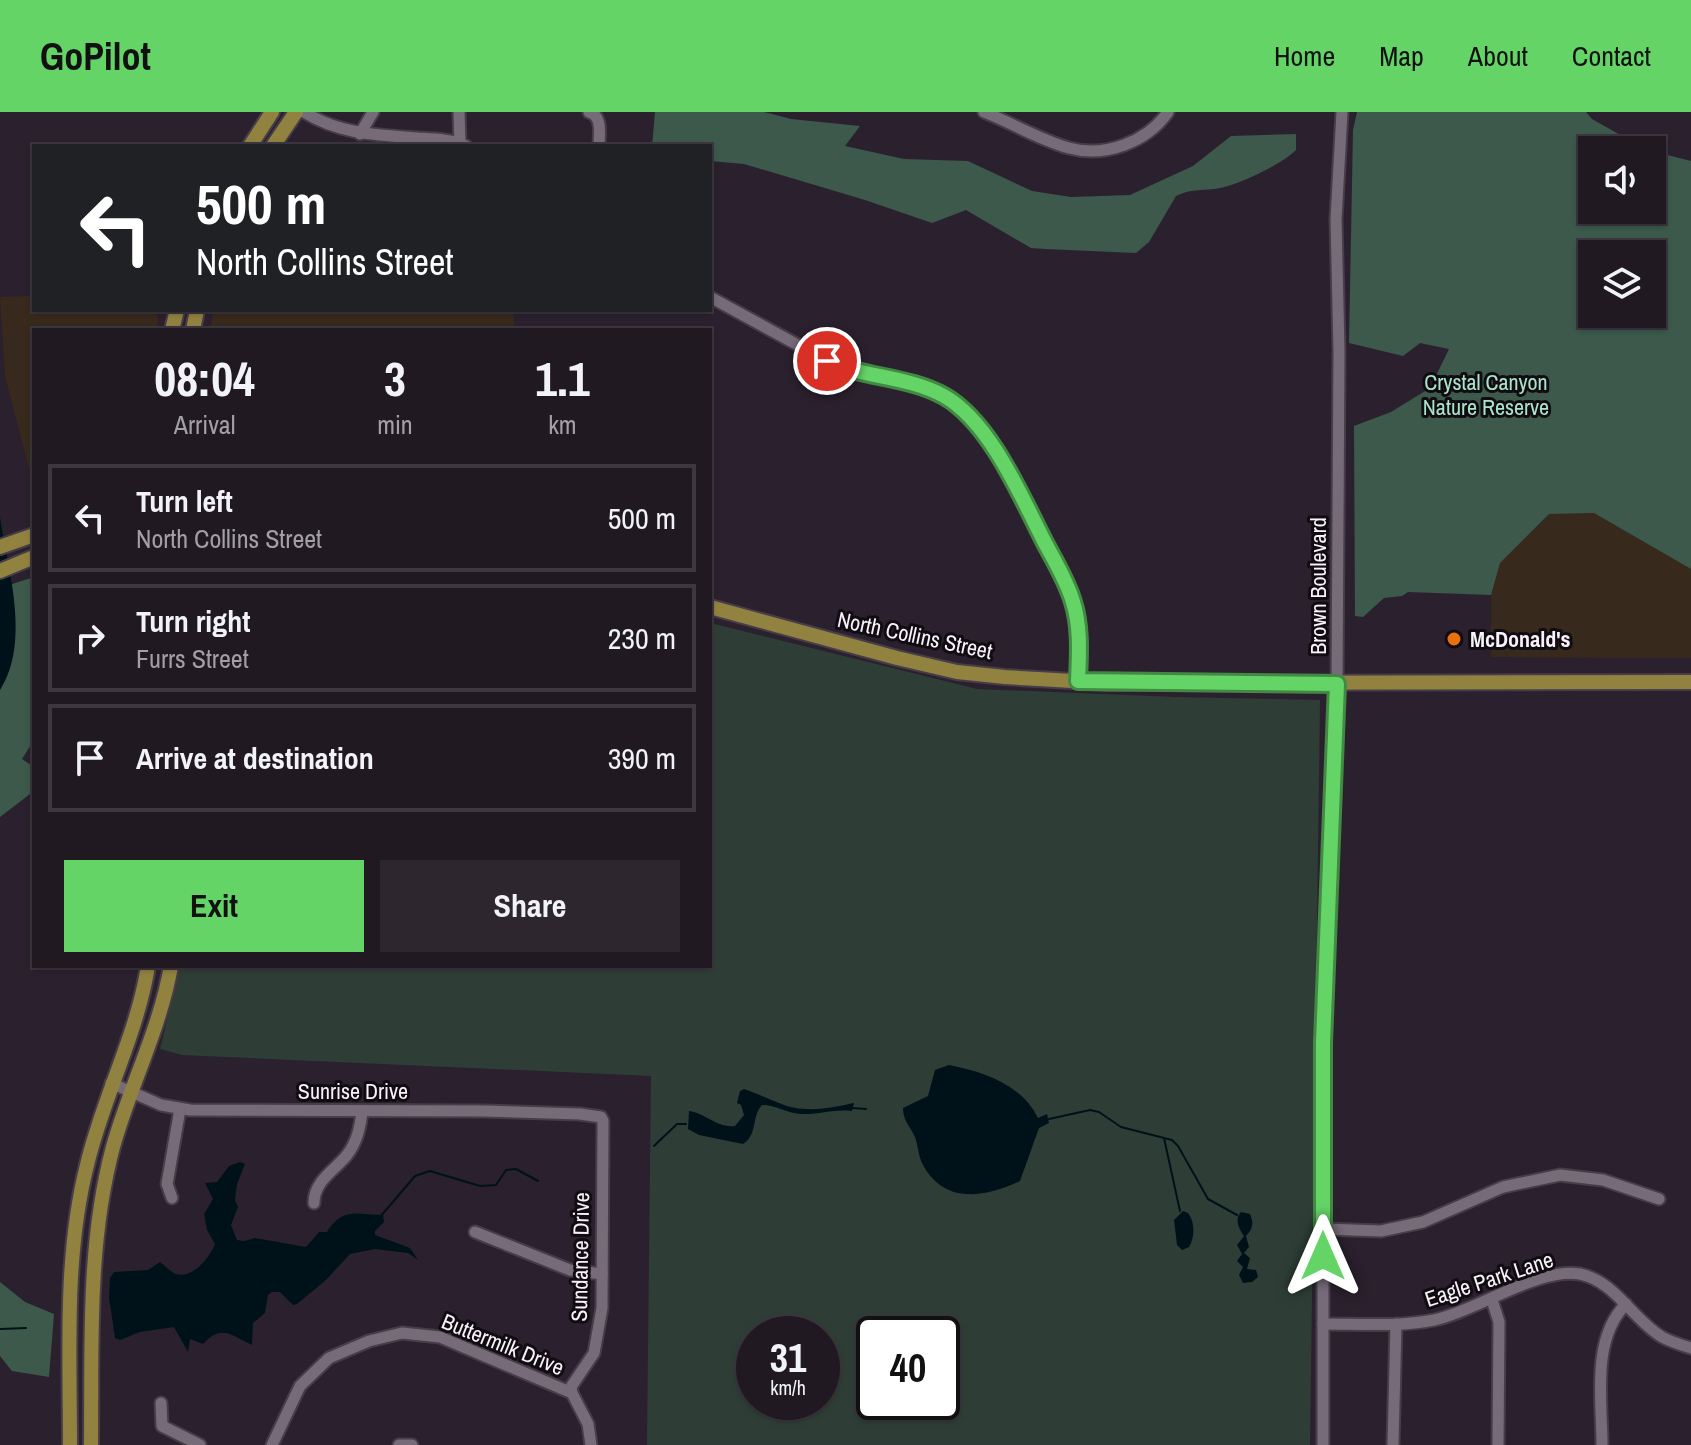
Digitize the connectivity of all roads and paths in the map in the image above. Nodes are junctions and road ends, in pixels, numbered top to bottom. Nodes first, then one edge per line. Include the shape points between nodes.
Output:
1 (272, 112) edge
2 (296, 112) edge
3 (304, 112) edge
4 (373, 112) edge
5 (459, 112) edge
6 (589, 112) edge
7 (984, 112) edge
8 (1168, 112) edge
9 (1342, 112) edge
10 (360, 134) junction
11 (251, 144) edge
12 (274, 144) edge
13 (463, 144) edge
14 (599, 144) edge
15 (712, 298) edge
16 (32, 536) edge
17 (0, 547) edge
18 (32, 558) edge
19 (0, 571) edge
20 (712, 608) edge
21 (1078, 681) junction
22 (1691, 682) edge
23 (1337, 684) junction
24 (148, 968) edge
25 (170, 968) edge
26 (111, 1083) junction
27 (132, 1093) junction
28 (180, 1109) junction
29 (362, 1112) junction
30 (599, 1116) joint
31 (172, 1198) dead end
32 (1659, 1199) dead end
33 (314, 1203) dead end
34 (1323, 1229) junction
35 (475, 1232) dead end
36 (602, 1274) junction
37 (1492, 1300) junction
38 (1626, 1304) junction
39 (1323, 1324) junction
40 (1396, 1324) junction
41 (1691, 1348) edge
42 (572, 1393) junction
43 (161, 1403) dead end
44 (70, 1445) edge
45 (91, 1445) edge
46 (200, 1445) edge
47 (272, 1445) edge
48 (399, 1445) edge
49 (412, 1445) edge
50 (591, 1445) edge
51 (1323, 1445) edge
52 (1393, 1445) edge
53 (1498, 1445) edge
54 (1602, 1445) edge

1 - 11 main road
2 - 12 main road
3 - 10 street
4 - 10 street
5 - 13 street
6 - 14 street via 598,119
7 - 8 street via 1084,151 1134,141
9 - 23 street, Brown Boulevard via 1336,219
10 - 13 street
15 - 21 street via 829,362 941,395 966,414 999,457 1066,583 1077,625
16 - 17 main road
18 - 19 main road
20 - 21 main road, North Collins Street via 957,672
21 - 23 main road, North Collins Street
22 - 23 main road, North Collins Street
23 - 34 street, Brown Boulevard via 1323,1043
24 - 26 main road
25 - 27 main road
26 - 27 street, Sunrise Drive
26 - 44 main road via 86,1165 73,1250
27 - 28 street, Sunrise Drive
27 - 45 main road via 113,1147 96,1241
28 - 29 street, Sunrise Drive
28 - 31 street via 167,1184
29 - 30 street, Sunrise Drive
29 - 33 street via 354,1144 318,1185
30 - 36 street, Sundance Drive
32 - 34 street via 1603,1180 1560,1175 1503,1187 1423,1222 1381,1231
34 - 39 street, Brown Boulevard
35 - 36 street via 570,1270
36 - 42 street, Sundance Drive via 597,1344
37 - 38 street, Eagle Park Lane via 1538,1279 1578,1274 1594,1279
37 - 40 street, Eagle Park Lane via 1436,1319
37 - 53 street via 1499,1322
38 - 41 street, Eagle Park Lane via 1660,1336
38 - 54 street via 1605,1339
39 - 40 street, Eagle Park Lane
39 - 51 street, Brown Boulevard
40 - 52 street
42 - 47 street, Buttermilk Drive via 440,1337 394,1334 345,1350 309,1375
42 - 50 street, Buttermilk Drive via 588,1424
43 - 46 street via 162,1426
48 - 49 street

